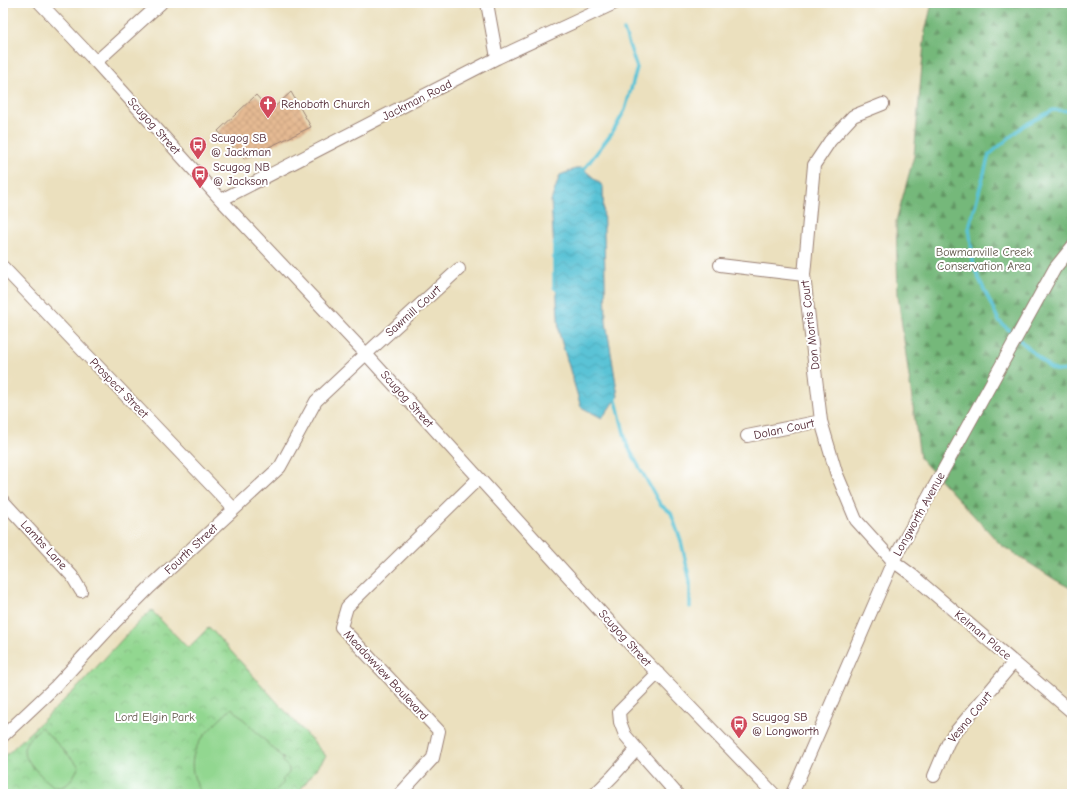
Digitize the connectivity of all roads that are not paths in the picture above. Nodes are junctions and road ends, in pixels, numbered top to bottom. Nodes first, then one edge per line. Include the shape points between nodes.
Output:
1 (40, 3) edge
2 (161, 3) edge
3 (487, 3) edge
4 (615, 3) edge
5 (497, 58) junction
6 (96, 62) junction
7 (882, 104) dead end
8 (221, 200) junction
9 (1072, 247) edge
10 (720, 264) dead end
11 (3, 267) edge
12 (459, 269) dead end
13 (804, 275) junction
14 (366, 354) junction
15 (822, 421) junction
16 (747, 436) dead end
17 (479, 478) junction
18 (3, 501) edge
19 (234, 508) junction
20 (893, 560) junction
21 (81, 591) dead end
22 (1014, 662) junction
23 (658, 673) junction
24 (1072, 712) edge
25 (4, 732) edge
26 (637, 749) junction
27 (934, 776) dead end
28 (400, 794) edge
29 (595, 794) edge
30 (677, 794) edge
31 (774, 794) edge
32 (792, 794) edge

1 - 6 street, Scugog Street
2 - 6 street
3 - 5 street
4 - 5 street, Jackman Road
5 - 8 street, Jackman Road
6 - 8 street, Scugog Street
7 - 13 street, Don Morris Court via 853,116 830,141 814,165
8 - 14 street, Scugog Street
9 - 20 street, Longworth Avenue via 1056,268
10 - 13 street
11 - 19 street, Prospect Street
12 - 14 street, Sawmill Court
13 - 15 street, Don Morris Court
14 - 17 street, Scugog Street
14 - 19 street, Fourth Street via 316,400 280,467
15 - 16 street, Dolan Court
15 - 20 street, Don Morris Court via 836,472 856,520
17 - 23 street, Scugog Street
17 - 28 street, Meadowview Boulevard via 346,607 341,627 438,731 433,758
18 - 21 street, Lambs Lane via 72,576
19 - 25 street, Fourth Street via 150,587 56,686
20 - 22 street, Kelman Place
20 - 32 street, Longworth Avenue
22 - 24 street, Kelman Place
22 - 27 street, Vesna Court via 952,736
23 - 26 street via 619,712 625,735
23 - 31 street, Scugog Street
26 - 29 street
26 - 30 street

